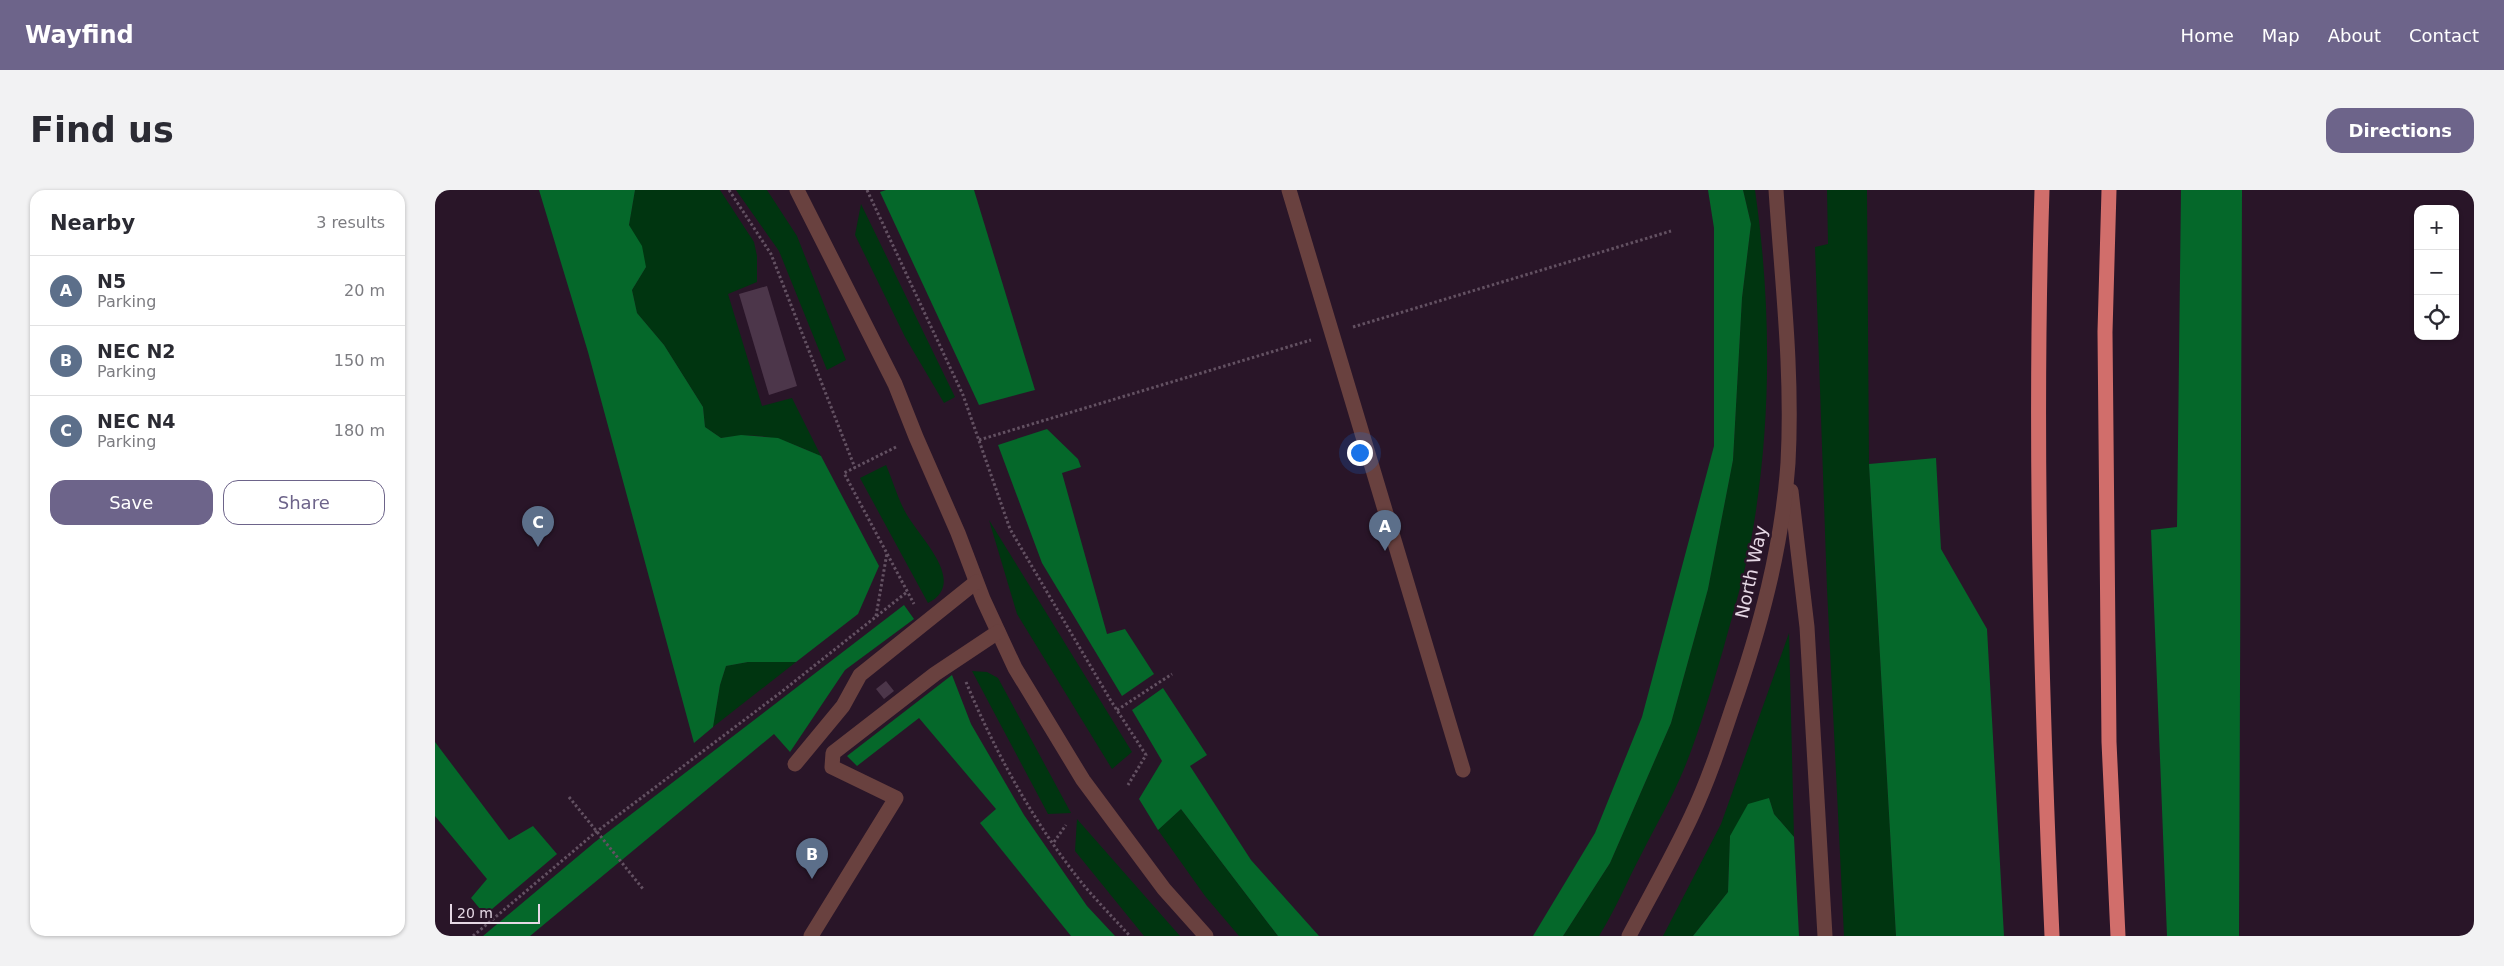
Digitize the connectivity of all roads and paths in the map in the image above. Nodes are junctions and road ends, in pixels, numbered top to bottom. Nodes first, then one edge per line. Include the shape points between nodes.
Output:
1 (729, 190) edge
2 (799, 190) edge
3 (867, 190) edge
4 (1289, 190) edge
5 (1776, 190) edge
6 (2041, 190) edge
7 (2109, 190) edge
8 (915, 437) junction
9 (1787, 463) junction
10 (855, 468) junction
11 (887, 553) junction
12 (976, 582) junction
13 (907, 592) junction
14 (876, 617) junction
15 (925, 623) junction
16 (998, 632) junction
17 (957, 660) junction
18 (1172, 674) dead end
19 (1117, 710) junction
20 (795, 764) dead end
21 (1463, 770) dead end
22 (1128, 785) dead end
23 (569, 797) dead end
24 (1066, 825) dead end
25 (596, 832) junction
26 (1053, 842) junction
27 (643, 889) dead end
28 (473, 936) edge
29 (811, 936) edge
30 (1129, 936) edge
31 (1206, 936) edge
32 (1629, 936) edge
33 (1825, 936) edge
34 (2052, 936) edge
35 (2118, 936) edge

1 - 10 path via 771,254
2 - 8 street via 895,384
3 - 19 path via 963,395 1010,529
4 - 21 street
5 - 9 street, North Way via 1788,334
6 - 34 highway via 2037,349 2044,755
7 - 35 highway via 2105,332 2109,723
8 - 10 path
8 - 12 street
9 - 32 street, North Way via 1771,580 1749,661 1693,815
9 - 33 street via 1807,626
10 - 11 path via 844,473
11 - 13 path
11 - 14 path
12 - 15 street
12 - 16 street
13 - 14 path
13 - 15 path
14 - 25 path
15 - 20 street via 861,675 843,706
16 - 17 street
16 - 31 street via 1015,668 1083,780 1165,889
17 - 26 path via 996,748
17 - 29 street via 833,753 832,767 896,798
18 - 19 path
19 - 22 path via 1145,755
23 - 25 path
24 - 26 path
25 - 27 path
25 - 28 path
26 - 30 path via 1085,887

